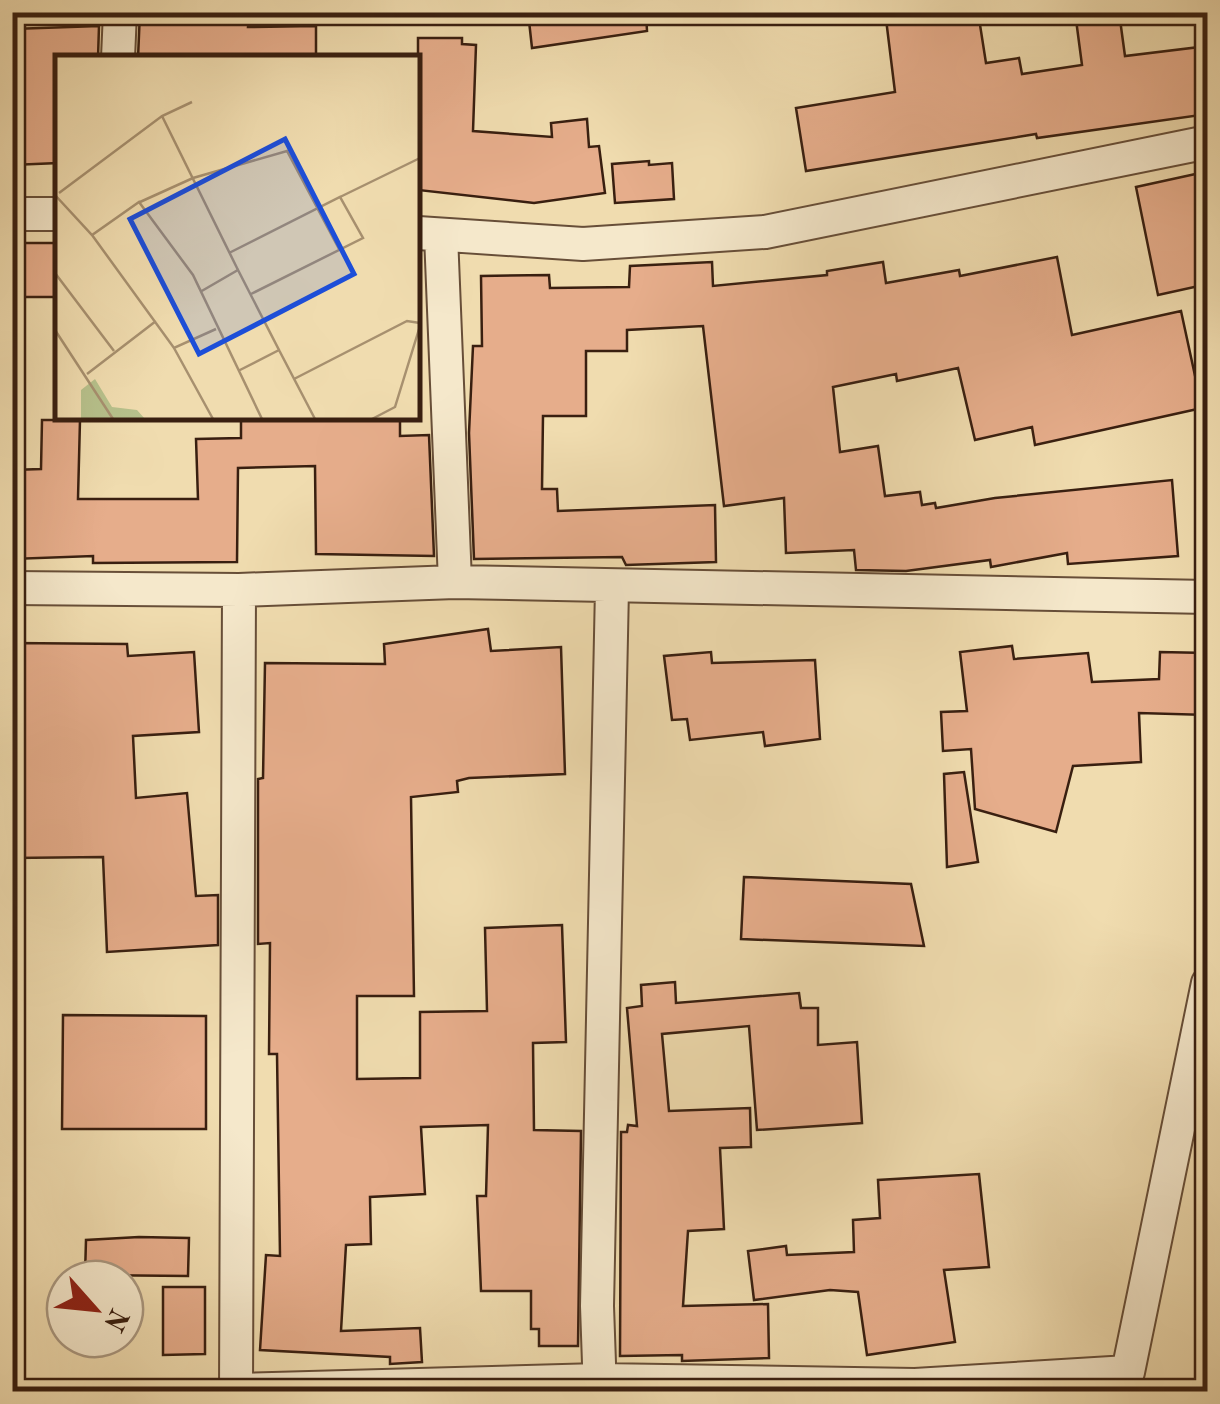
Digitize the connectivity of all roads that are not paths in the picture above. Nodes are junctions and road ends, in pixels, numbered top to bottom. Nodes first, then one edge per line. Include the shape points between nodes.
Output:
1 (120, 12) edge
2 (118, 55) edge
3 (1208, 142) edge
4 (12, 214) edge
5 (55, 214) edge
6 (429, 234) edge
7 (455, 582) junction
8 (12, 588) edge
9 (612, 588) junction
10 (240, 590) junction
11 (1208, 597) edge
12 (1208, 983) edge
13 (600, 1386) edge
14 (236, 1391) edge

1 - 2 street
3 - 6 street via 765,232 583,244
4 - 5 street
6 - 7 street
7 - 9 street
7 - 10 street
8 - 10 street
9 - 11 street
9 - 13 street
10 - 14 street
12 - 13 street via 1128,1372 915,1385
13 - 14 street

